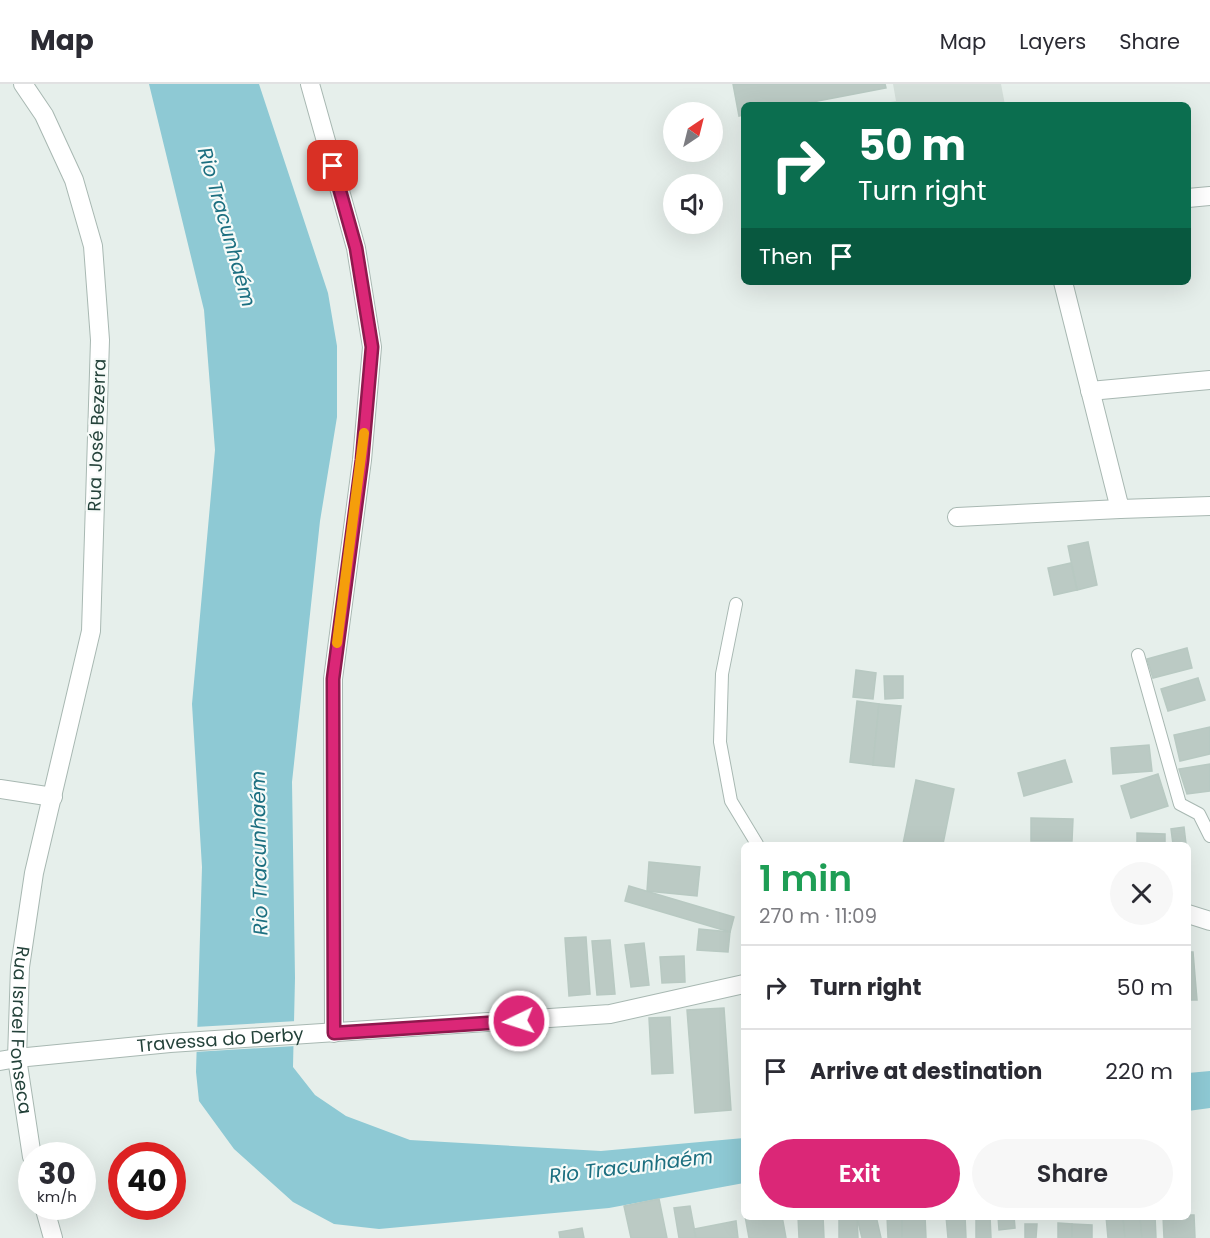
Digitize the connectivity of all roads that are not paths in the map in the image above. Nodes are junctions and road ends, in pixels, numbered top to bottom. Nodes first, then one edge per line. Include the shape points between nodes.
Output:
1 (23, 84) edge
2 (310, 84) edge
3 (1210, 196) edge
4 (1191, 198) edge
5 (1064, 285) edge
6 (1210, 380) edge
7 (1090, 391) junction
8 (1210, 506) edge
9 (1120, 509) junction
10 (957, 517) dead end
11 (736, 604) dead end
12 (1138, 655) dead end
13 (0, 789) edge
14 (53, 797) junction
15 (1210, 836) edge
16 (756, 842) edge
17 (1191, 915) edge
18 (1210, 921) edge
19 (741, 985) edge
20 (334, 1033) junction
21 (8, 1060) edge
22 (28, 1142) edge
23 (48, 1220) edge
24 (53, 1238) edge

1 - 14 street, Rua José Bezerra via 44,115 74,180 93,246 100,340 91,631
2 - 20 street via 356,248 372,347 362,460 333,679
3 - 4 street
5 - 7 street
6 - 7 street
7 - 9 street
8 - 9 street
9 - 10 street
11 - 16 lane via 722,674 720,742 731,801
12 - 15 lane via 1179,804 1199,814
13 - 14 street
14 - 21 street, Rua Israel Fonseca via 34,873
17 - 18 street
19 - 20 street, Travessa do Derby via 610,1014
20 - 21 street, Travessa do Derby via 170,1043
21 - 22 street, Rua Israel Fonseca
23 - 24 street

